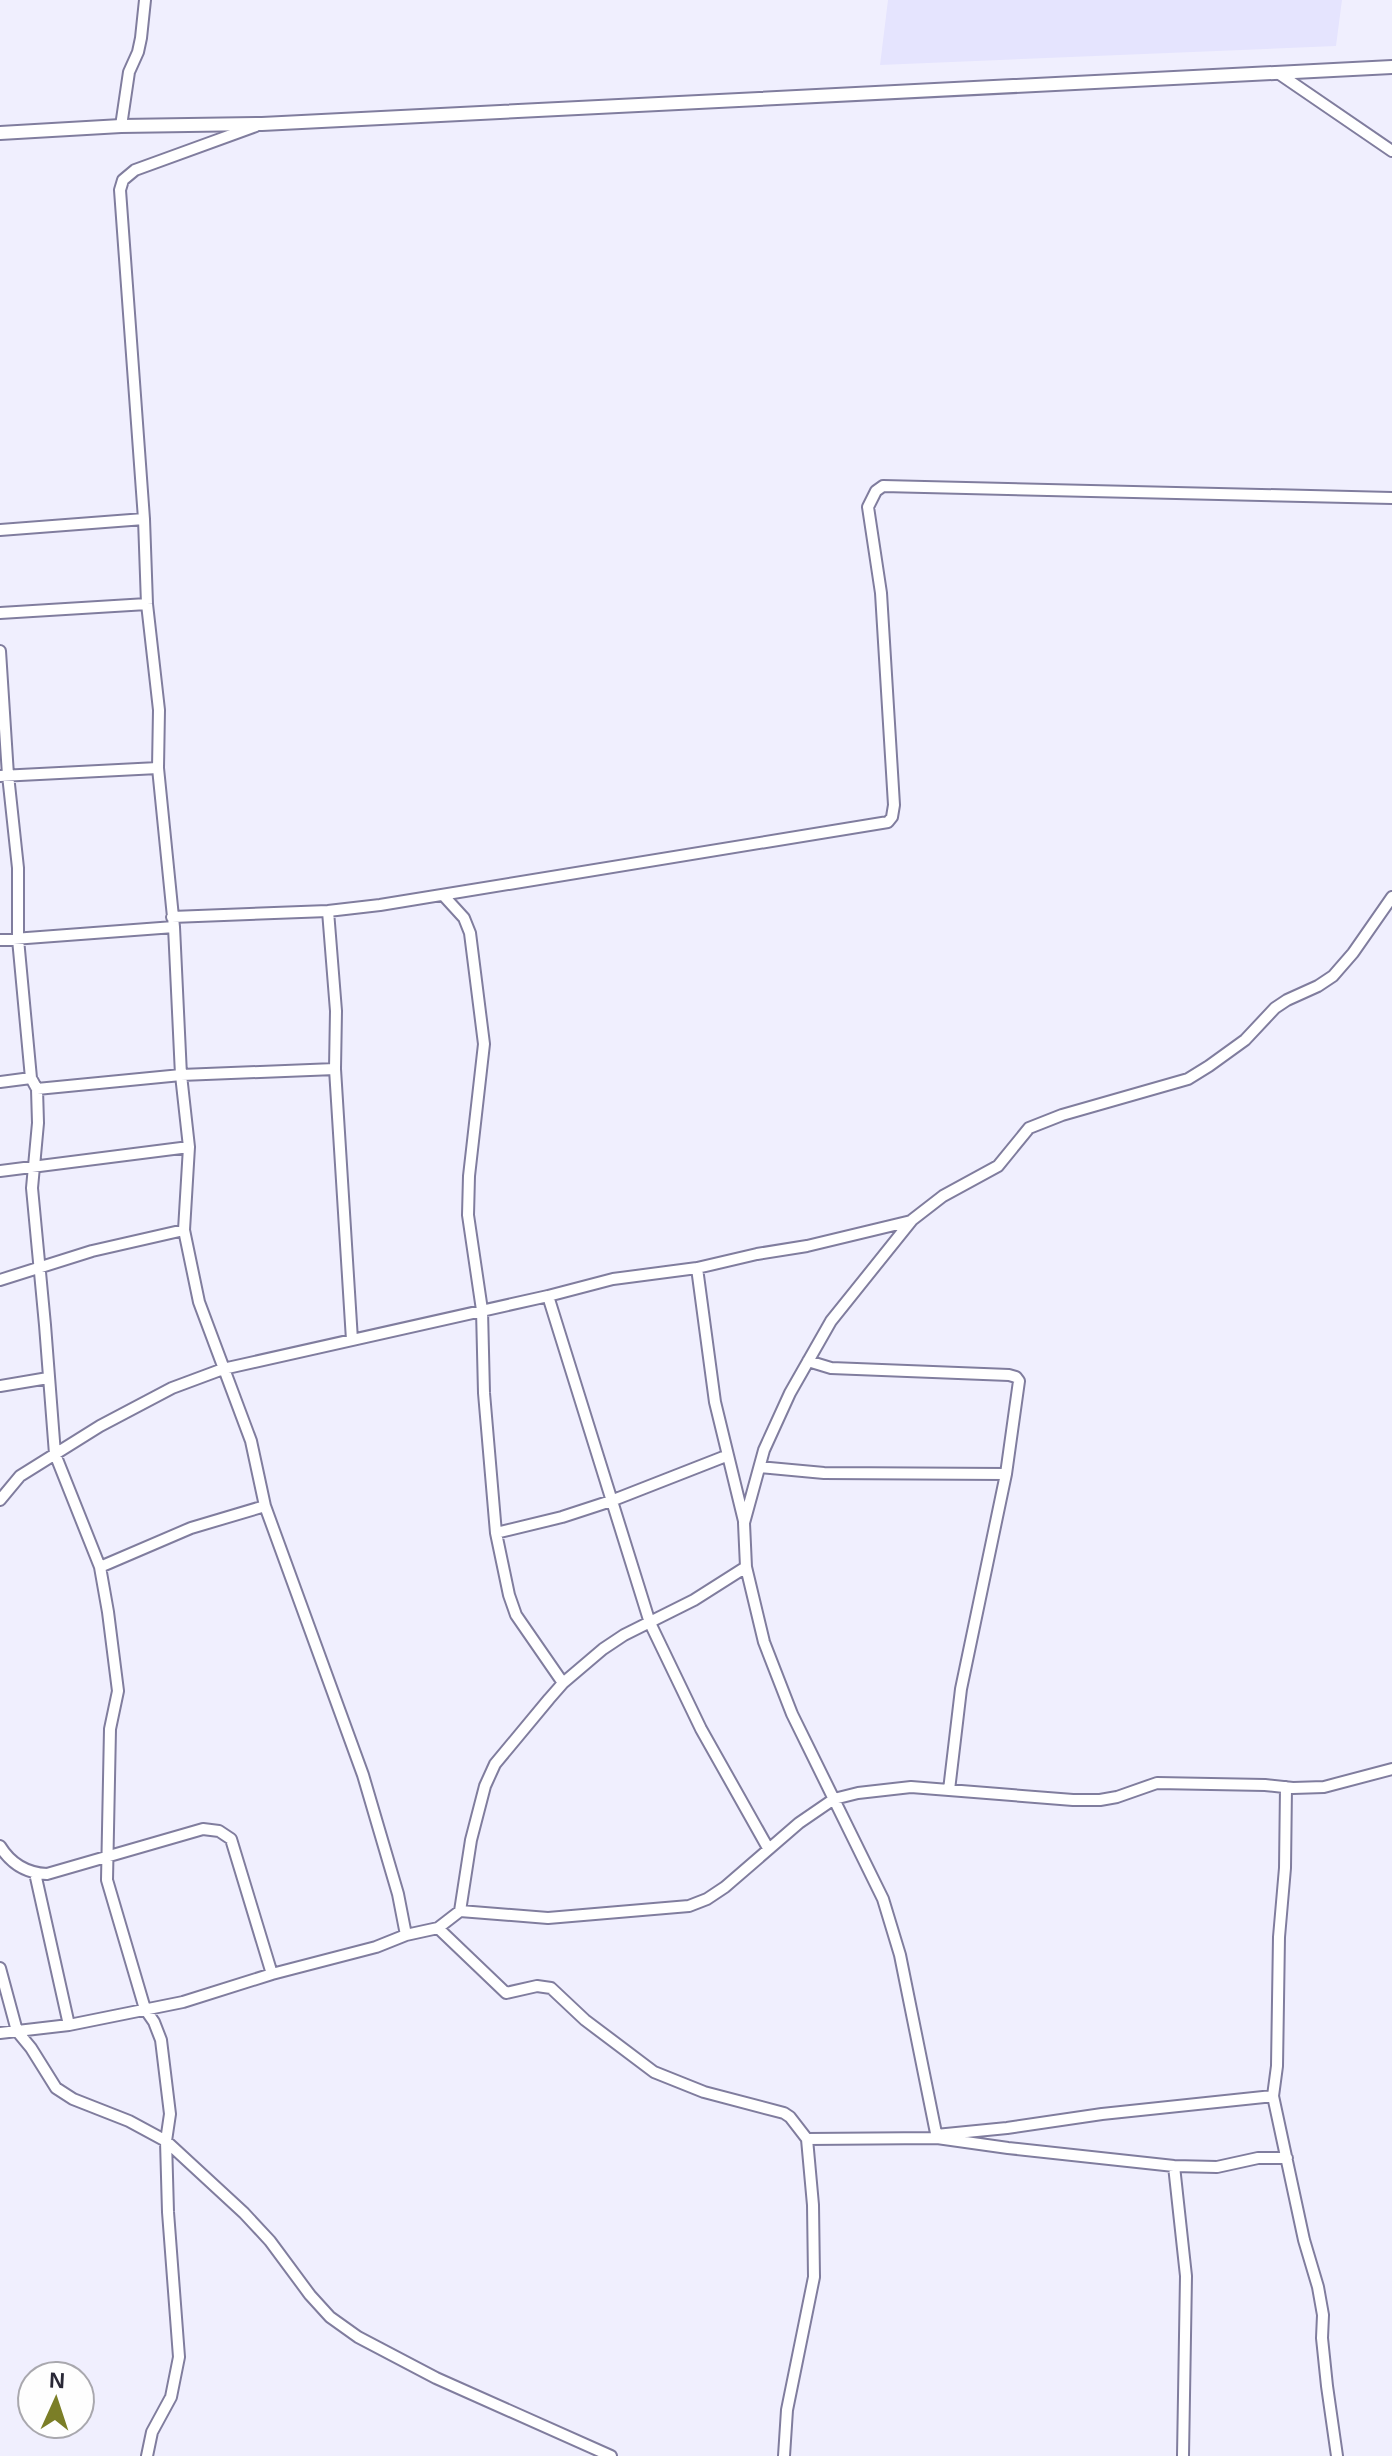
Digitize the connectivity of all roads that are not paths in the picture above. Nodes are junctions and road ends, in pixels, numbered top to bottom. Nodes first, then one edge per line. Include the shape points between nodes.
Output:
1 (145, 0) edge
2 (1392, 67) edge
3 (1278, 73) junction
4 (262, 124) junction
5 (121, 126) junction
6 (0, 133) edge
7 (1392, 151) edge
8 (1392, 498) edge
9 (144, 519) junction
10 (0, 530) edge
11 (147, 604) junction
12 (0, 613) edge
13 (0, 651) edge
14 (2, 698) edge
15 (158, 768) junction
16 (4, 776) edge
17 (443, 895) junction
18 (1392, 897) edge
19 (328, 911) junction
20 (173, 922) junction
21 (18, 939) junction
22 (0, 940) edge
23 (335, 1069) junction
24 (181, 1075) junction
25 (31, 1078) junction
26 (0, 1082) edge
27 (37, 1089) junction
28 (189, 1147) junction
29 (35, 1165) junction
30 (0, 1171) edge
31 (912, 1220) junction
32 (184, 1230) junction
33 (38, 1268) junction
34 (697, 1268) junction
35 (0, 1280) edge
36 (548, 1296) junction
37 (482, 1310) junction
38 (352, 1340) junction
39 (808, 1361) junction
40 (223, 1369) junction
41 (48, 1378) junction
42 (0, 1386) edge
43 (55, 1454) junction
44 (726, 1456) junction
45 (760, 1467) junction
46 (1006, 1474) junction
47 (0, 1500) edge
48 (611, 1501) junction
49 (265, 1506) junction
50 (744, 1523) junction
51 (496, 1533) junction
52 (100, 1567) junction
53 (746, 1567) junction
54 (650, 1623) junction
55 (563, 1683) junction
56 (1392, 1769) edge
57 (1286, 1787) junction
58 (949, 1790) junction
59 (834, 1799) junction
60 (768, 1848) junction
61 (1, 1849) edge
62 (108, 1856) junction
63 (86, 1863) junction
64 (35, 1873) junction
65 (107, 1880) junction
66 (460, 1911) junction
67 (438, 1928) junction
68 (406, 1935) junction
69 (0, 1968) edge
70 (272, 1974) junction
71 (145, 2009) junction
72 (69, 2025) junction
73 (17, 2031) junction
74 (0, 2033) edge
75 (1273, 2096) junction
76 (937, 2136) junction
77 (807, 2139) junction
78 (166, 2141) junction
79 (1287, 2158) junction
80 (1174, 2166) junction
81 (147, 2456) edge
82 (611, 2456) edge
83 (784, 2456) edge
84 (1183, 2456) edge
85 (1337, 2456) edge

1 - 5 street
2 - 3 main road
3 - 4 main road
3 - 7 street
4 - 5 main road
4 - 9 street via 135,170 120,190
5 - 6 main road
8 - 17 street via 883,486 868,507 881,593 894,805 888,822
9 - 10 street
9 - 11 street
11 - 12 street
11 - 15 street via 159,710
13 - 14 street
14 - 16 street
15 - 16 street
15 - 20 street
16 - 21 street via 18,868
17 - 19 street
17 - 37 street via 470,933 484,1044 468,1215
18 - 31 street via 1333,976 1275,1008 1245,1040 1209,1066 1188,1079 1029,1128 998,1166
19 - 20 street
19 - 23 street
20 - 21 street
20 - 24 street
21 - 22 street
21 - 25 street
23 - 24 street
23 - 38 street
24 - 27 street
24 - 28 street
25 - 26 street
25 - 27 street
27 - 29 street
28 - 29 street
28 - 32 street
29 - 30 street
29 - 33 street
31 - 34 street
31 - 39 street via 831,1321
32 - 33 street
32 - 40 street via 199,1302
33 - 35 street
33 - 41 street
34 - 36 street via 613,1279
34 - 44 street
36 - 37 street
36 - 48 street
37 - 38 street
37 - 51 street
38 - 40 street
39 - 45 street
39 - 46 street via 841,1369 1016,1377 1020,1387
40 - 43 street via 172,1388
40 - 49 street via 251,1441
41 - 42 street
41 - 43 street
43 - 47 street via 20,1476
43 - 52 street
44 - 48 street
44 - 50 street
45 - 46 street via 824,1473
45 - 50 street
46 - 58 street via 961,1689
48 - 51 street
48 - 54 street
49 - 52 street via 191,1528
49 - 68 street via 363,1775
50 - 53 street
51 - 55 street via 516,1615
52 - 62 street via 118,1691 110,1729
53 - 54 street
53 - 59 street via 772,1664
54 - 55 street via 603,1649
54 - 60 street via 701,1729
55 - 66 street via 495,1764 485,1786
56 - 57 street via 1324,1787
57 - 58 street via 1157,1783 1100,1800
57 - 75 street
58 - 59 street via 891,1788
59 - 60 street
59 - 76 street via 883,1899 900,1955
60 - 66 street via 725,1887 689,1906 548,1918
61 - 64 street via 8,1859
62 - 63 street
62 - 65 street
62 - 70 street via 203,1829 228,1835
63 - 64 street
63 - 65 street
64 - 72 street
65 - 71 street
66 - 67 street
67 - 68 street
67 - 77 street via 506,1993 551,1988 654,2072 784,2113
68 - 70 street
69 - 73 street
70 - 71 street
71 - 72 street
71 - 78 street via 161,2040 170,2114
72 - 73 street
73 - 74 street
73 - 78 street via 56,2088
75 - 76 street
75 - 79 street
76 - 77 street
76 - 80 street
77 - 83 street via 814,2277 787,2410
78 - 81 street via 179,2357 171,2397 152,2432
78 - 82 street via 253,2223 330,2317 358,2337
79 - 80 street via 1217,2167
79 - 85 street via 1323,2315
80 - 84 street via 1186,2276

